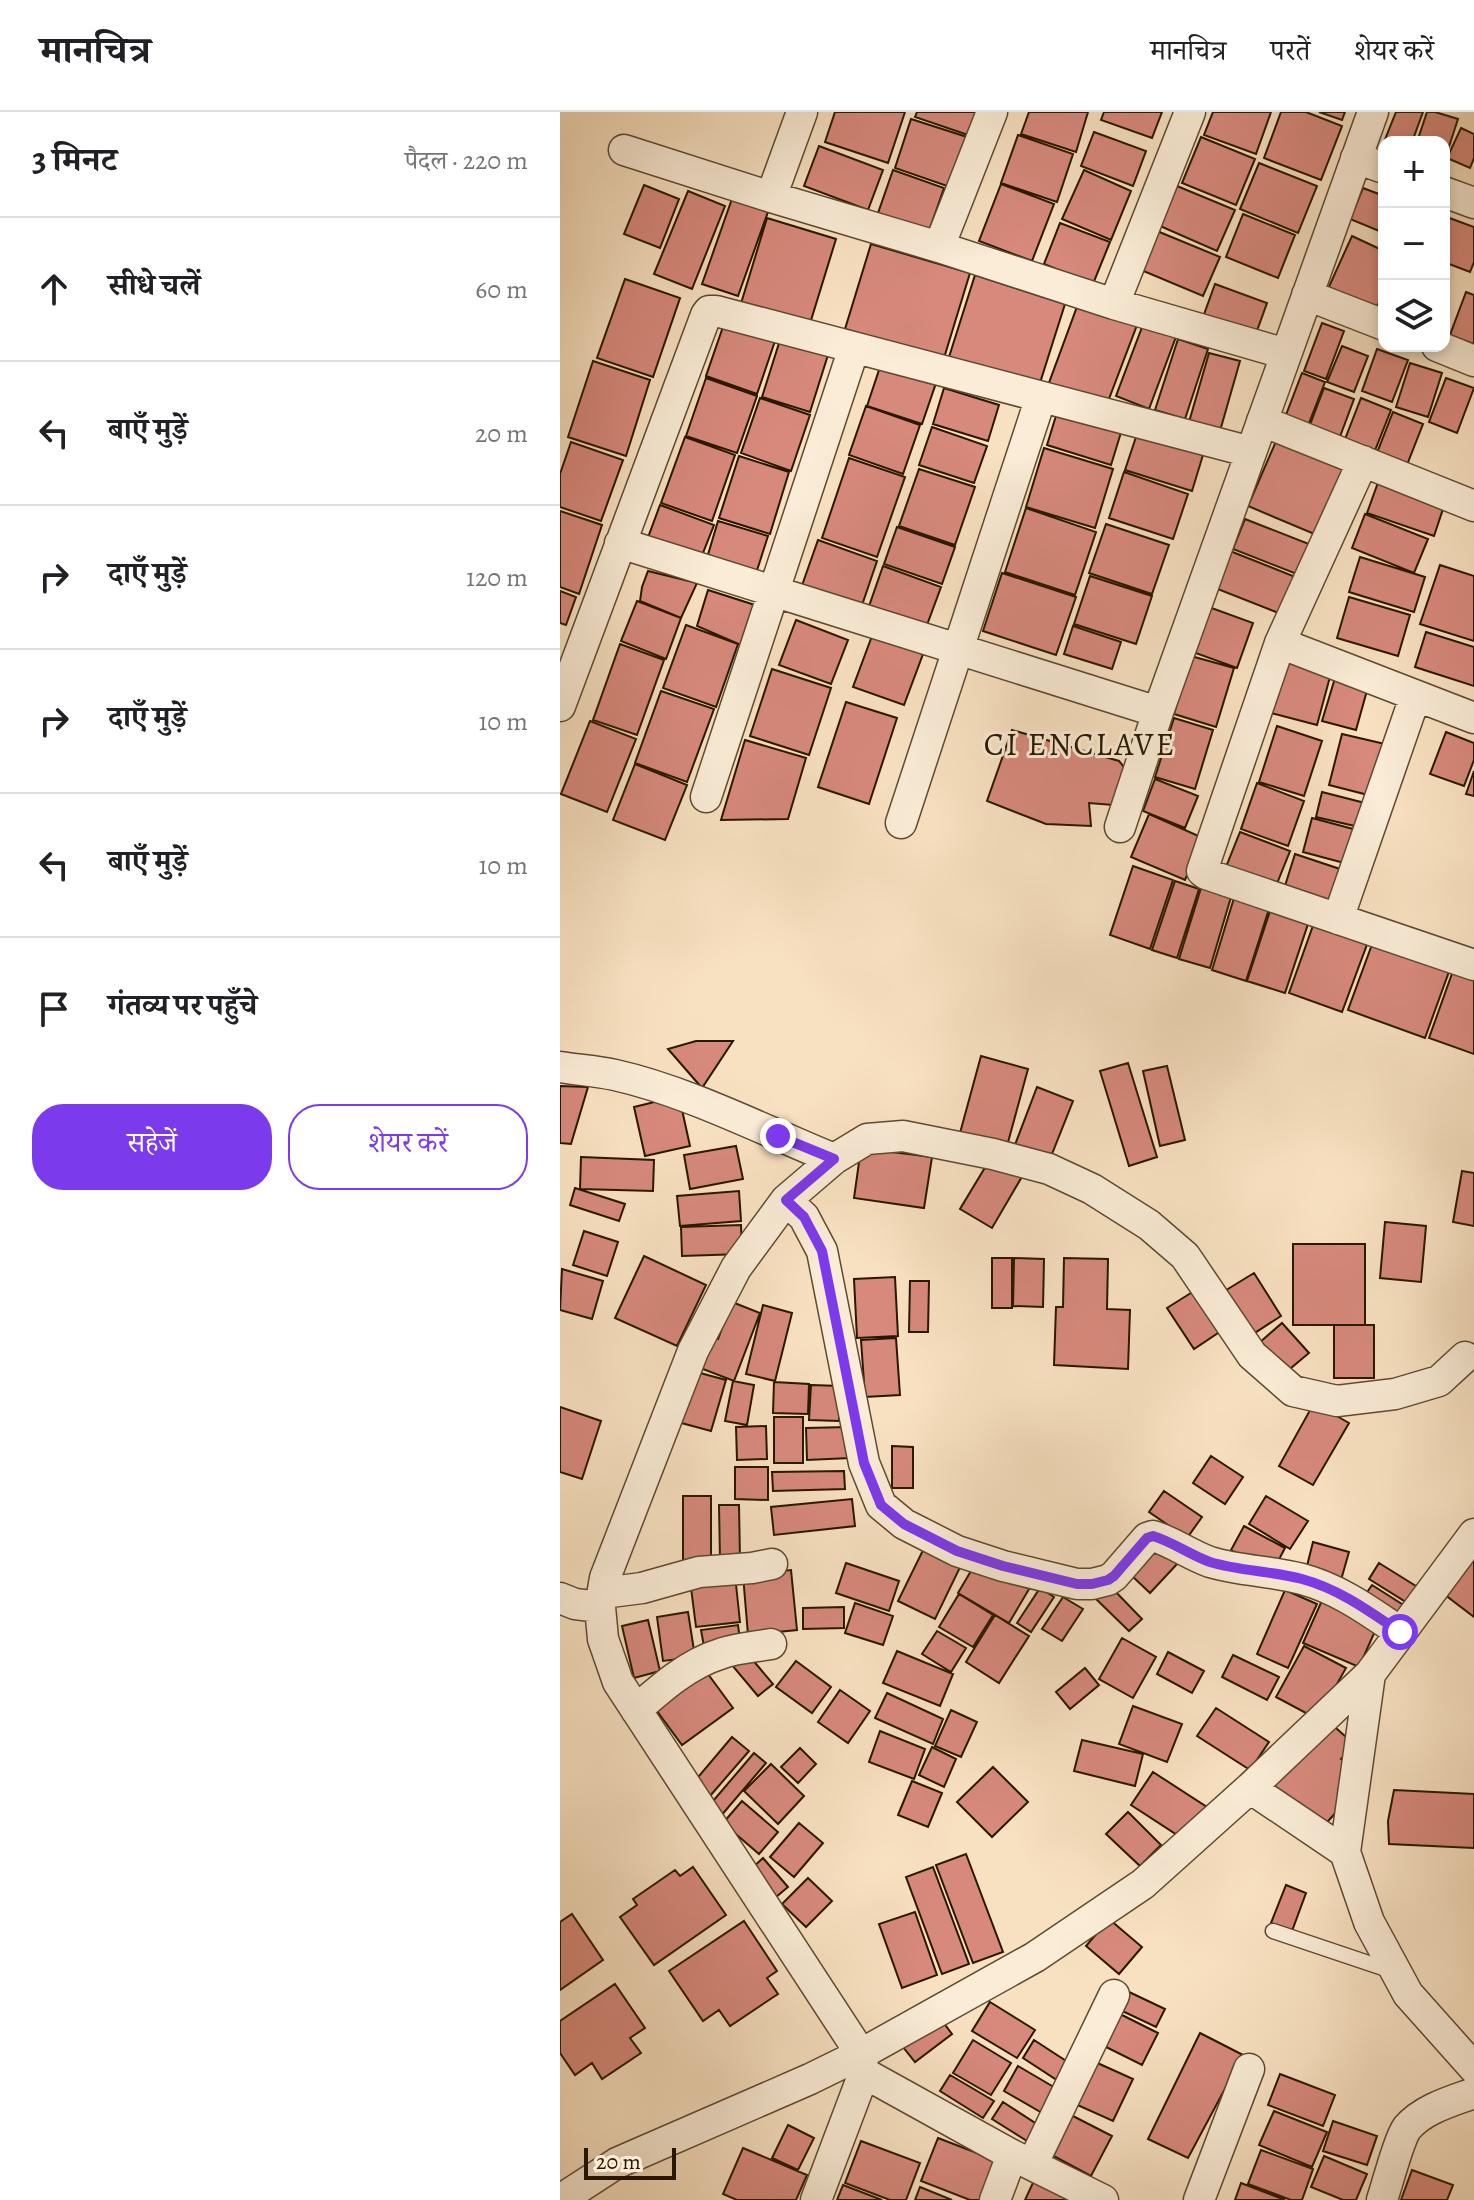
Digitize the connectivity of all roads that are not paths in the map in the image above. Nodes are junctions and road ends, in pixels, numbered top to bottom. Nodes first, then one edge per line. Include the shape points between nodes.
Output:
1 (802, 112) edge
2 (992, 112) edge
3 (1190, 112) edge
4 (1373, 112) edge
5 (624, 150) dead end
6 (1370, 163) edge
7 (1450, 194) edge
8 (771, 197) junction
9 (1474, 203) edge
10 (939, 247) junction
11 (1307, 295) junction
12 (1114, 304) junction
13 (1378, 323) edge
14 (854, 348) junction
15 (1450, 351) edge
16 (1286, 354) junction
17 (1474, 361) edge
18 (1041, 397) junction
19 (1262, 421) junction
20 (1251, 452) junction
21 (1363, 461) junction
22 (1474, 506) edge
23 (620, 543) junction
24 (773, 593) junction
25 (1280, 643) junction
26 (958, 651) junction
27 (1415, 697) junction
28 (560, 706) edge
29 (1158, 712) junction
30 (1474, 718) edge
31 (706, 797) dead end
32 (901, 823) dead end
33 (1120, 827) dead end
34 (1338, 919) junction
35 (1474, 965) edge
36 (560, 1067) edge
37 (834, 1159) junction
38 (786, 1200) junction
39 (1465, 1357) dead end
40 (1474, 1534) edge
41 (772, 1564) dead end
42 (580, 1603) edge
43 (1400, 1632) junction
44 (771, 1644) dead end
45 (1370, 1674) junction
46 (636, 1710) junction
47 (1250, 1788) junction
48 (1345, 1852) junction
49 (1273, 1931) dead end
50 (1396, 1972) junction
51 (1114, 1995) dead end
52 (863, 2063) junction
53 (1474, 2068) edge
54 (1249, 2069) dead end
55 (1474, 2093) edge
56 (1022, 2160) junction
57 (617, 2163) junction
58 (560, 2200) edge
59 (608, 2200) edge
60 (816, 2200) edge
61 (995, 2200) edge
62 (1103, 2200) edge
63 (1199, 2200) edge
64 (1382, 2200) edge

1 - 8 street
2 - 10 street
3 - 12 street
4 - 6 street
5 - 8 street
6 - 11 street
7 - 9 street
8 - 10 street
10 - 12 street
11 - 13 street
11 - 16 street
12 - 16 street
14 - 18 street
14 - 23 street via 709,311
14 - 24 street
15 - 17 street
16 - 19 street
18 - 20 street
18 - 26 street
19 - 20 street
19 - 21 street
20 - 29 street
21 - 22 street
21 - 25 street
23 - 24 street
23 - 28 street
24 - 26 street
24 - 31 street
25 - 27 street
25 - 34 street via 1202,871
26 - 29 street
26 - 32 street
27 - 30 street
27 - 34 street
29 - 33 street
34 - 35 street
36 - 37 street via 646,1084
37 - 38 street
37 - 39 street via 867,1139 903,1136 1021,1161 1092,1189 1149,1225 1185,1256 1252,1355 1293,1391 1337,1401 1395,1394 1439,1381
38 - 42 street via 736,1268 693,1351 605,1578
38 - 43 street via 804,1217 822,1251 864,1463 881,1505 904,1524 957,1551 1077,1584 1108,1580 1153,1536 1207,1561 1333,1590
40 - 43 street
41 - 42 street via 699,1572
42 - 46 street
43 - 45 street
44 - 46 street via 719,1654 698,1664
45 - 47 street
45 - 48 street
46 - 52 street
47 - 48 street
47 - 52 street via 1143,1884
48 - 50 street via 1369,1922
49 - 50 lane
50 - 53 street via 1408,1994
51 - 56 street
52 - 56 street
52 - 57 street via 797,2085
52 - 60 street
54 - 63 street
55 - 64 street via 1446,2103 1405,2130
56 - 61 street
56 - 62 street
57 - 58 street
57 - 59 street

